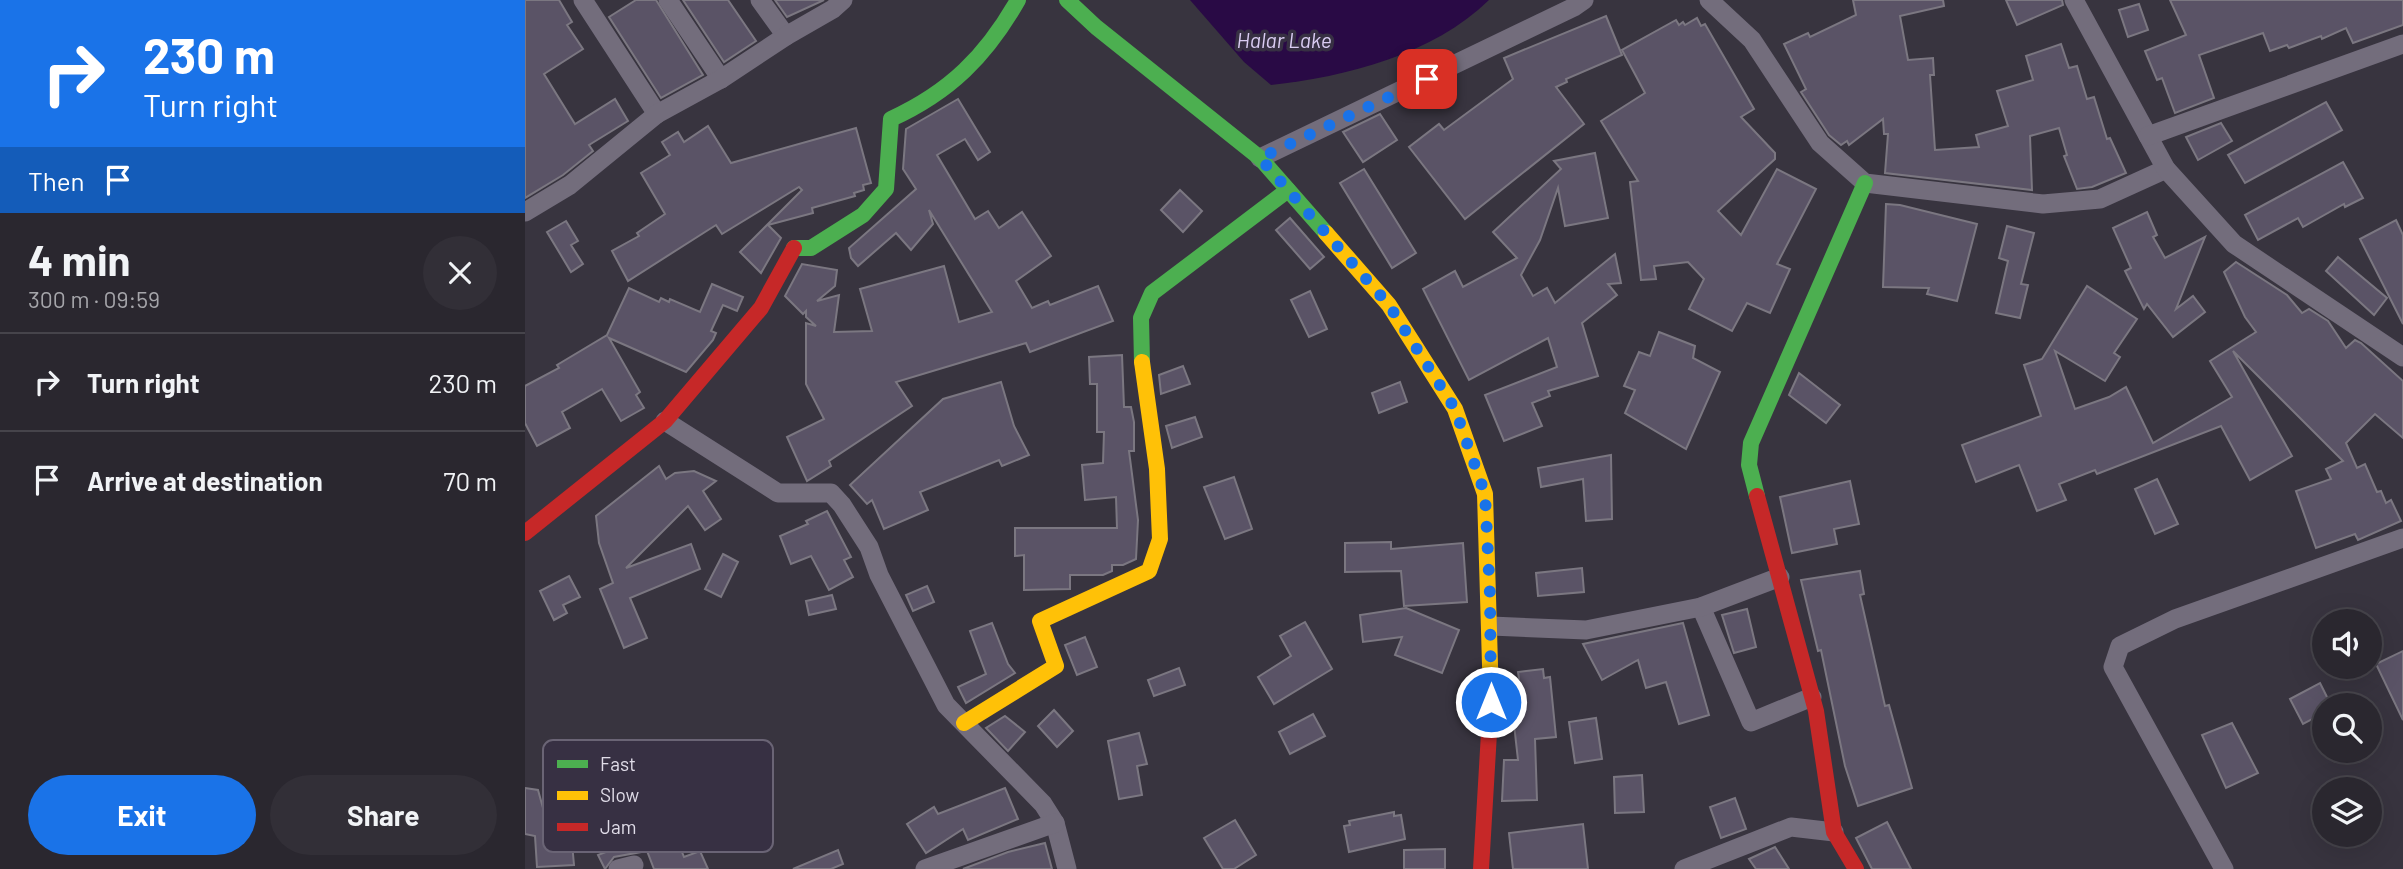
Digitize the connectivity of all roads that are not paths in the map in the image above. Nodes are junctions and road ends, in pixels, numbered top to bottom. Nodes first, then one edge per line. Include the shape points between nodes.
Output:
1 (583, 0) edge
2 (668, 0) edge
3 (760, 0) edge
4 (843, 0) edge
5 (1018, 0) edge
6 (1067, 0) edge
7 (1584, 0) edge
8 (1709, 0) edge
9 (2074, 0) edge
10 (786, 36) junction
11 (2403, 44) edge
12 (721, 79) junction
13 (657, 114) junction
14 (2148, 136) junction
15 (1260, 158) junction
16 (2166, 169) junction
17 (1865, 183) junction
18 (1288, 190) junction
19 (525, 212) edge
20 (2403, 357) edge
21 (666, 421) junction
22 (525, 533) edge
23 (2403, 538) edge
24 (1780, 577) junction
25 (1701, 607) junction
26 (1491, 626) junction
27 (1812, 697) junction
28 (964, 723) junction
29 (1055, 823) junction
30 (1834, 832) junction
31 (925, 869) edge
32 (1067, 869) edge
33 (1482, 869) edge
34 (1684, 869) edge
35 (1856, 869) edge
36 (2224, 869) edge

1 - 13 street
2 - 12 street
3 - 10 street
4 - 10 street
5 - 21 street via 961,80 927,104 891,119 885,189 863,215 811,248 792,248 761,308
6 - 15 street
7 - 15 street
8 - 17 street via 1752,40 1820,143
9 - 14 street
10 - 12 street
11 - 14 street
12 - 13 street
13 - 19 street via 570,185
14 - 16 street
15 - 18 street
16 - 17 street via 2100,199 2043,204
16 - 20 street via 2234,244
17 - 24 street via 1751,443 1749,465
18 - 26 street via 1389,305 1455,409 1485,494
18 - 28 street via 1152,293 1141,318 1160,539 1149,571 1040,621 1056,666
21 - 22 street
21 - 28 street via 778,493 831,494 842,505 869,547 946,705
23 - 36 street via 2175,619 2120,646 2113,667
24 - 25 street
24 - 27 street
25 - 26 street via 1586,630
25 - 27 street via 1751,722
26 - 33 street via 1491,728
27 - 30 street
28 - 29 street via 1043,804
29 - 31 street
29 - 32 street
30 - 34 street via 1791,827
30 - 35 street

